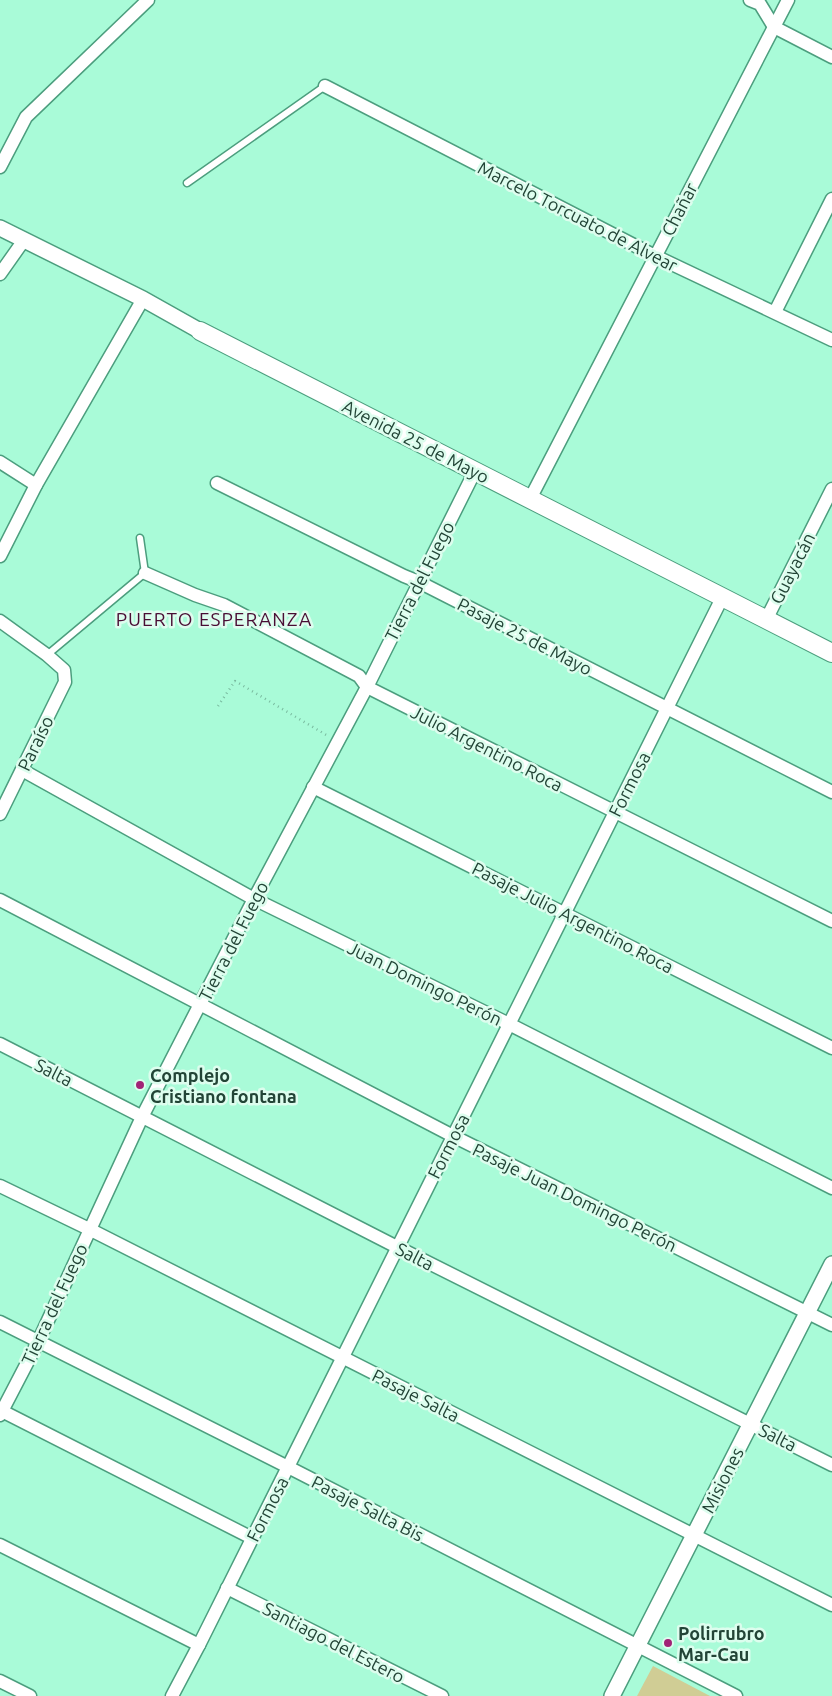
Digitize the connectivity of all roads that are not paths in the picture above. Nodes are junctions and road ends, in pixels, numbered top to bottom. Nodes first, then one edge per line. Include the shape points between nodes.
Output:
1 (148, 0) edge
2 (750, 0) edge
3 (788, 0) edge
4 (774, 27) junction
5 (832, 57) edge
6 (325, 86) joint
7 (0, 167) edge
8 (187, 183) dead end
9 (832, 199) edge
10 (0, 228) edge
11 (24, 240) junction
12 (655, 256) junction
13 (0, 274) edge
14 (143, 299) junction
15 (775, 312) junction
16 (200, 331) joint
17 (832, 340) edge
18 (0, 462) edge
19 (475, 471) junction
20 (217, 483) dead end
21 (36, 485) junction
22 (832, 489) edge
23 (530, 499) junction
24 (140, 538) dead end
25 (0, 556) edge
26 (145, 573) junction
27 (419, 582) junction
28 (723, 596) junction
29 (766, 620) junction
30 (0, 621) edge
31 (832, 653) edge
32 (47, 655) junction
33 (367, 687) junction
34 (667, 708) junction
35 (22, 770) junction
36 (313, 786) junction
37 (832, 792) edge
38 (615, 812) junction
39 (0, 814) edge
40 (254, 898) junction
41 (0, 900) edge
42 (564, 913) junction
43 (832, 921) edge
44 (201, 1005) junction
45 (509, 1024) junction
46 (0, 1044) edge
47 (832, 1048) edge
48 (142, 1117) junction
49 (453, 1136) junction
50 (0, 1186) edge
51 (832, 1188) edge
52 (89, 1229) junction
53 (397, 1247) junction
54 (832, 1264) edge
55 (807, 1312) junction
56 (0, 1322) edge
57 (832, 1325) edge
58 (38, 1342) junction
59 (342, 1357) junction
60 (1, 1412) edge
61 (751, 1424) junction
62 (832, 1465) edge
63 (288, 1467) junction
64 (694, 1535) junction
65 (252, 1538) junction
66 (0, 1546) edge
67 (227, 1588) junction
68 (832, 1605) edge
69 (199, 1645) junction
70 (638, 1646) junction
71 (0, 1681) edge
72 (30, 1696) edge
73 (172, 1696) edge
74 (442, 1696) edge
75 (612, 1696) edge
76 (736, 1696) edge

1 - 7 street via 26,117
2 - 4 street via 760,4
3 - 4 street, Chañar
4 - 5 street
4 - 12 street, Chañar
6 - 8 lane
6 - 12 street, Marcelo Torcuato de Alvear
9 - 15 street
10 - 11 street, Avenida 25 de Mayo
11 - 13 street
11 - 14 street, Avenida 25 de Mayo
12 - 15 street, Marcelo Torcuato de Alvear
12 - 23 street, Chañar
14 - 16 street, Avenida 25 de Mayo
14 - 21 street
15 - 17 street, Marcelo Torcuato de Alvear
16 - 19 main road, Avenida 25 de Mayo
18 - 21 street
19 - 23 main road, Avenida 25 de Mayo
19 - 27 street, Tierra del Fuego
20 - 27 street, Pasaje 25 de Mayo
21 - 25 street
22 - 29 street, Guayacán
23 - 28 main road, Avenida 25 de Mayo
24 - 26 lane
26 - 32 lane
26 - 33 street, Julio Argentino Roca via 224,605 359,676
27 - 33 street, Tierra del Fuego
27 - 34 street, Pasaje 25 de Mayo
28 - 29 main road, Avenida 25 de Mayo
28 - 34 street, Formosa
29 - 31 main road, Avenida 25 de Mayo
30 - 32 street
32 - 35 street, Paraíso via 64,670 65,682
33 - 36 street, Tierra del Fuego
33 - 38 street, Julio Argentino Roca
34 - 37 street, Pasaje 25 de Mayo
34 - 38 street, Formosa
35 - 39 street, Paraíso
35 - 40 street, Juan Domingo Perón
36 - 40 street, Tierra del Fuego
36 - 42 street, Pasaje Julio Argentino Roca
38 - 42 street, Formosa
38 - 43 street, Julio Argentino Roca
40 - 44 street, Tierra del Fuego
40 - 45 street, Juan Domingo Perón
41 - 44 street, Pasaje Juan Domingo Perón
42 - 45 street, Formosa
42 - 47 street, Pasaje Julio Argentino Roca
44 - 48 street, Tierra del Fuego
44 - 49 street, Pasaje Juan Domingo Perón
45 - 49 street, Formosa
45 - 51 street, Juan Domingo Perón
46 - 48 street, Salta
48 - 52 street, Tierra del Fuego
48 - 53 street, Salta
49 - 53 street, Formosa
49 - 55 street, Pasaje Juan Domingo Perón
50 - 52 street, Pasaje Salta
52 - 58 street, Tierra del Fuego
52 - 59 street, Pasaje Salta
53 - 59 street, Formosa
53 - 61 street, Salta
54 - 55 street, Misiones
55 - 57 street, Pasaje Juan Domingo Perón
55 - 61 street, Misiones
56 - 58 street, Pasaje Salta Bis
58 - 60 street, Tierra del Fuego
58 - 63 street, Pasaje Salta Bis
59 - 63 street, Formosa
59 - 64 street, Pasaje Salta
60 - 65 street
61 - 62 street, Salta
61 - 64 street, Misiones
63 - 65 street, Formosa
63 - 70 street, Pasaje Salta Bis
64 - 68 street, Pasaje Salta
64 - 70 street, Misiones
65 - 67 street, Formosa
66 - 69 street
67 - 69 street, Formosa
67 - 74 street, Santiago del Estero
69 - 73 street, Formosa
70 - 75 street, Misiones
70 - 76 street, Pasaje Salta Bis
71 - 72 street

